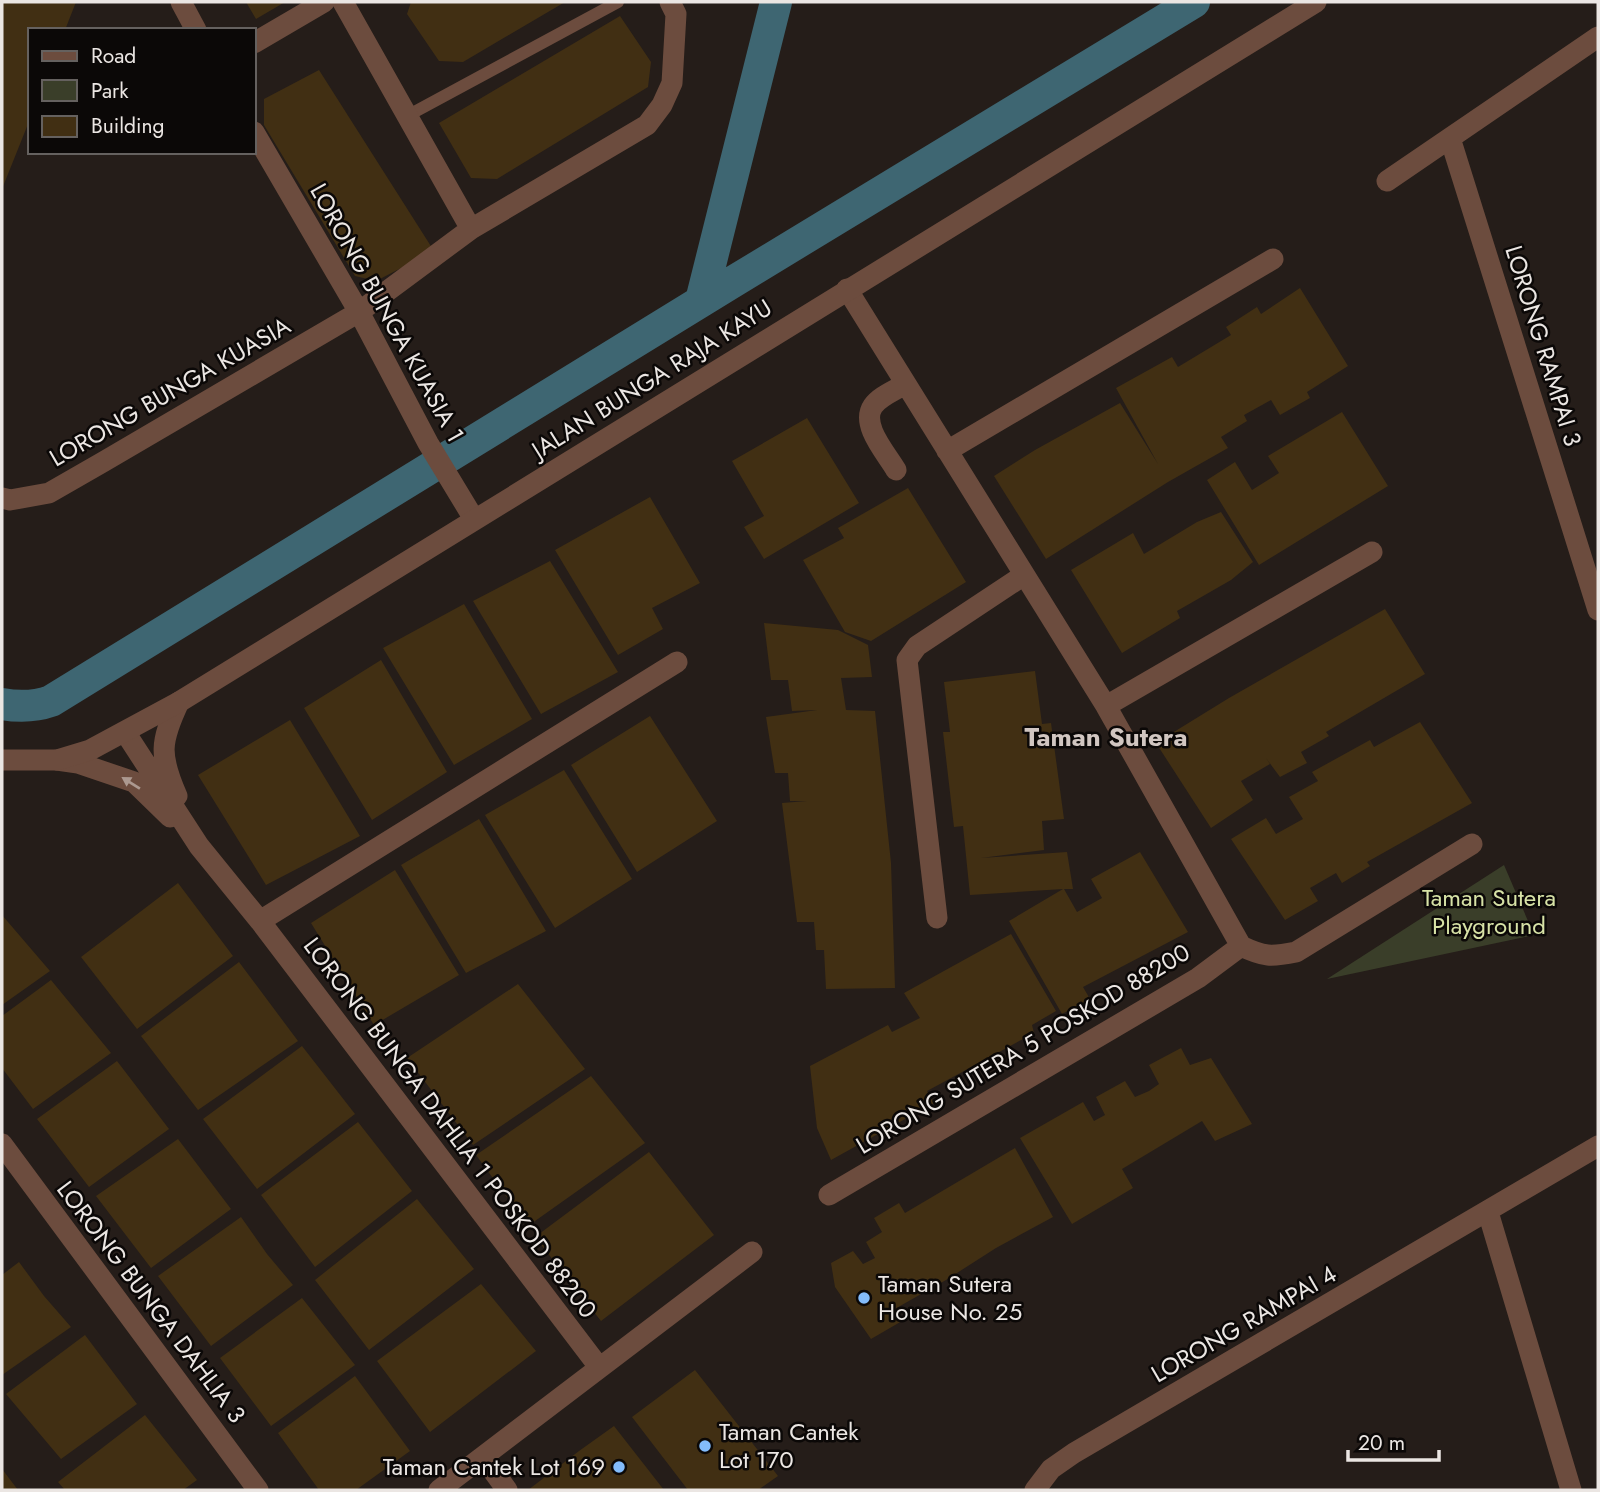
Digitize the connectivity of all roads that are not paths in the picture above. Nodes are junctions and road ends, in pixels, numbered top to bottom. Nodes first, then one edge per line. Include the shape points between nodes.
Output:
1 (180, 2) edge
2 (324, 2) edge
3 (342, 2) edge
4 (618, 2) edge
5 (670, 2) edge
6 (1317, 2) edge
7 (194, 28) edge
8 (1598, 37) edge
9 (256, 42) edge
10 (407, 116) junction
11 (256, 135) edge
12 (1450, 138) junction
13 (1387, 181) dead end
14 (471, 229) junction
15 (1273, 259) dead end
16 (847, 289) junction
17 (359, 312) junction
18 (905, 384) junction
19 (947, 451) junction
20 (896, 470) dead end
21 (2, 498) edge
22 (474, 519) junction
23 (1372, 552) dead end
24 (1024, 575) junction
25 (1598, 610) edge
26 (677, 662) dead end
27 (179, 702) junction
28 (1106, 706) junction
29 (125, 732) junction
30 (2, 760) edge
31 (57, 760) junction
32 (1472, 844) dead end
33 (199, 846) junction
34 (937, 918) dead end
35 (260, 921) junction
36 (1241, 946) junction
37 (2, 1144) edge
38 (1598, 1146) edge
39 (829, 1195) dead end
40 (1488, 1212) junction
41 (752, 1252) dead end
42 (599, 1367) junction
43 (483, 1457) junction
44 (258, 1490) edge
45 (439, 1490) edge
46 (507, 1490) edge
47 (1035, 1490) edge
48 (1571, 1490) edge

1 - 7 street
2 - 9 street
3 - 10 street
4 - 10 lane
5 - 14 street, LORONG BUNGA KUASIA via 676,14 672,83 647,125
6 - 16 street, JALAN BUNGA RAJA KAYU
8 - 12 street
10 - 14 street
11 - 17 street, LORONG BUNGA KUASIA 1
12 - 13 street
12 - 25 street, LORONG RAMPAI 3
14 - 17 street, LORONG BUNGA KUASIA
15 - 19 street
16 - 18 street
16 - 22 street, JALAN BUNGA RAJA KAYU
17 - 21 street, LORONG BUNGA KUASIA via 48,493
17 - 22 street, LORONG BUNGA KUASIA 1
18 - 19 street
18 - 20 street via 873,406 869,422
19 - 24 street
22 - 27 street, JALAN BUNGA RAJA KAYU
23 - 28 street
24 - 28 street
24 - 34 street via 917,646 907,660
26 - 35 street
27 - 29 street, JALAN BUNGA RAJA KAYU
27 - 33 street via 163,746 169,777
28 - 36 street
29 - 31 street, JALAN BUNGA RAJA KAYU
29 - 33 street
30 - 31 street, JALAN BUNGA RAJA KAYU
33 -> 31 street via 134,782
32 - 36 street via 1296,952 1272,957
33 - 35 street, LORONG BUNGA DAHLIA 1 POSKOD 88200
35 - 42 street, LORONG BUNGA DAHLIA 1 POSKOD 88200
36 - 39 street, LORONG SUTERA 5 POSKOD 88200 via 1198,978
37 - 44 street, LORONG BUNGA DAHLIA 3
38 - 40 street, LORONG RAMPAI 4
40 - 47 street, LORONG RAMPAI 4 via 1074,1453 1051,1469
40 - 48 street
41 - 42 street
42 - 43 street
43 - 45 street
43 - 46 street

